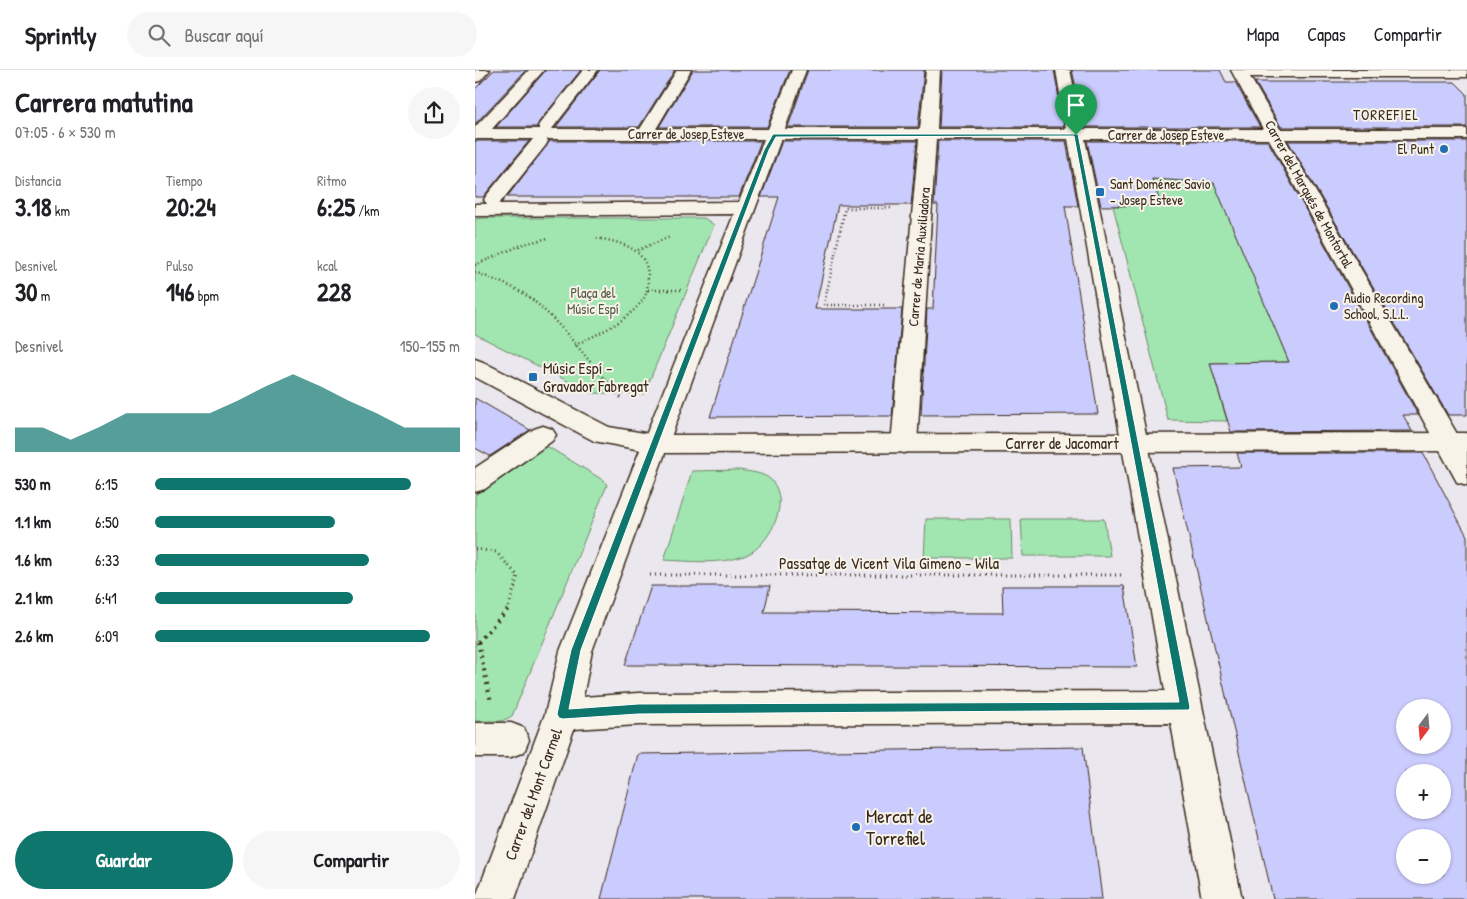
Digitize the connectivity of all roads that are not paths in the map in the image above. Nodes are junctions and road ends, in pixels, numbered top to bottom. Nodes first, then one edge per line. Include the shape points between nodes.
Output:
1 (483, 70) edge
2 (537, 70) edge
3 (591, 70) edge
4 (684, 70) edge
5 (799, 70) edge
6 (933, 70) edge
7 (1063, 70) edge
8 (1239, 71) edge
9 (1466, 72) edge
10 (475, 78) edge
11 (476, 134) edge
12 (645, 134) junction
13 (1467, 134) edge
14 (774, 135) junction
15 (929, 135) junction
16 (1076, 135) junction
17 (1277, 136) junction
18 (493, 200) dead end
19 (745, 208) junction
20 (475, 210) edge
21 (475, 367) edge
22 (543, 434) dead end
23 (1457, 442) edge
24 (1136, 443) junction
25 (656, 444) junction
26 (904, 444) junction
27 (1467, 475) edge
28 (475, 482) edge
29 (1185, 707) junction
30 (563, 714) junction
31 (495, 899) edge
32 (1222, 899) edge

1 - 10 street
2 - 11 street
3 - 18 street
4 - 12 street
5 - 14 street, Carrer del Mont Carmel
6 - 15 street, Carrer de Maria Auxiliadora
7 - 16 street
8 - 9 street
8 - 17 street, Carrer del Marqués de Montortal
11 - 12 street, Carrer de Josep Esteve
12 - 14 street, Carrer de Josep Esteve
13 - 17 street, Carrer de Josep Esteve
14 - 15 street, Carrer de Josep Esteve
14 - 19 street, Carrer del Mont Carmel
15 - 16 street, Carrer de Josep Esteve
15 - 26 street, Carrer de Maria Auxiliadora
16 - 17 street, Carrer de Josep Esteve
16 - 24 street
17 - 23 street, Carrer del Marqués de Montortal
19 - 20 street
19 - 25 street, Carrer del Mont Carmel
21 - 25 street via 603,435
22 - 28 street
23 - 24 street, Carrer de Jacomart
23 - 27 street, Carrer del Marqués de Montortal
24 - 26 street, Carrer de Jacomart
24 - 29 street
25 - 26 street, Carrer de Jacomart
25 - 30 street, Carrer del Mont Carmel via 576,650
29 - 30 street via 648,709
29 - 32 street
30 - 31 street, Carrer del Mont Carmel

